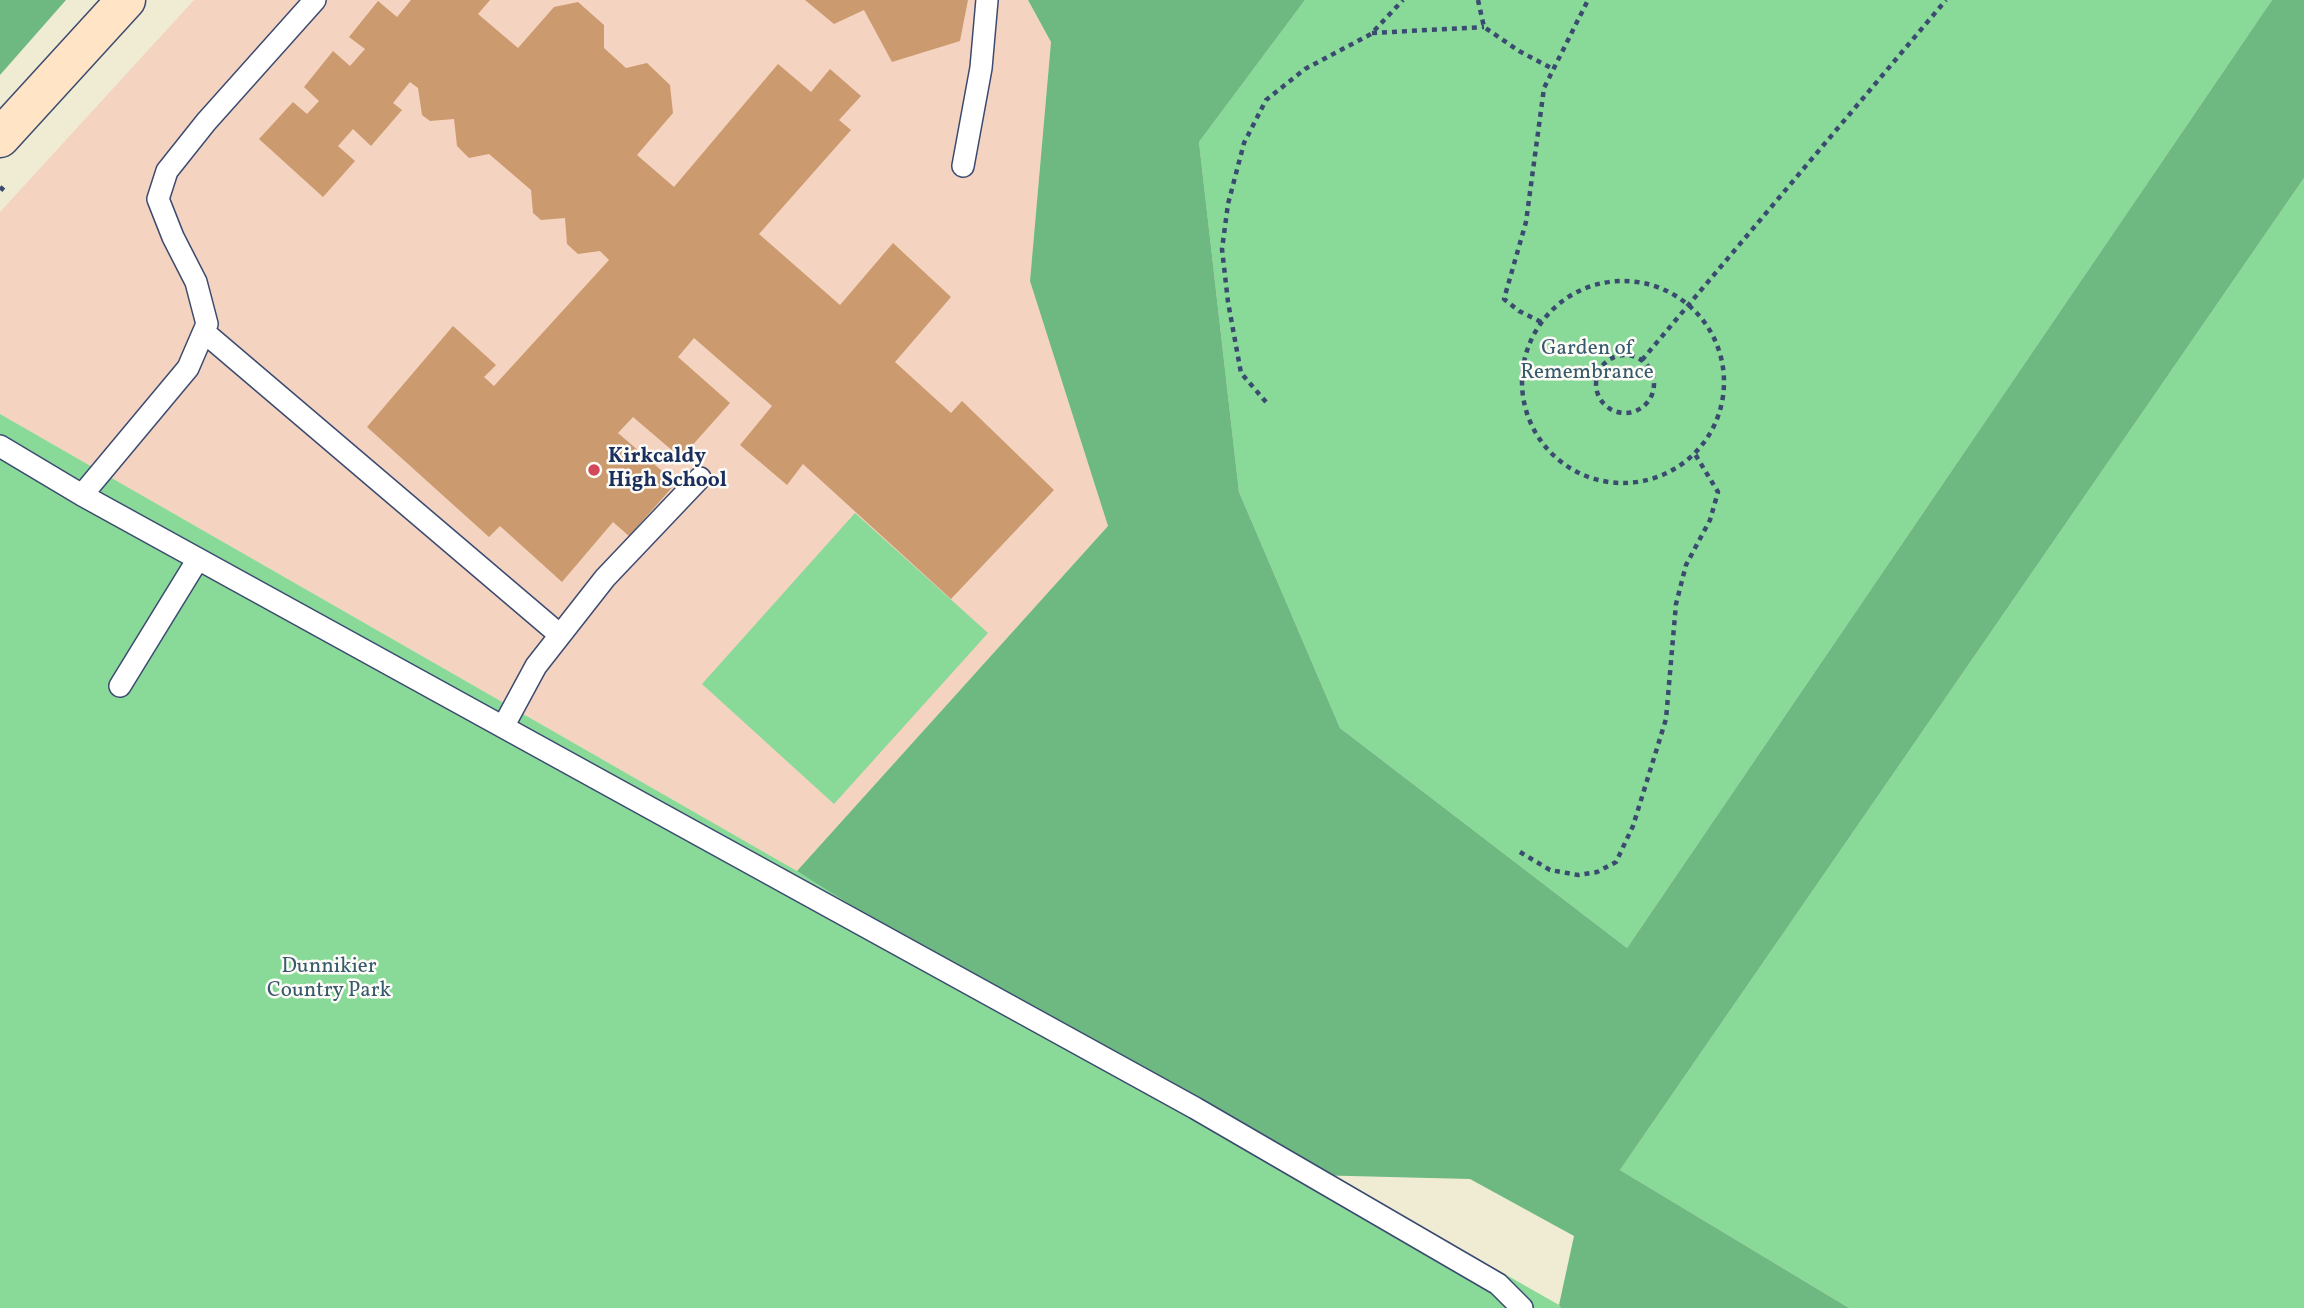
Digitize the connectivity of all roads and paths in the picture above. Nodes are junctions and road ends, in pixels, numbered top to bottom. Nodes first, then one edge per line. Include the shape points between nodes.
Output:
1 (126, 0) edge
2 (315, 0) edge
3 (987, 0) edge
4 (1404, 0) edge
5 (1478, 0) edge
6 (1588, 0) edge
7 (1946, 0) edge
8 (1484, 27) junction
9 (1371, 34) junction
10 (1553, 69) junction
11 (0, 138) edge
12 (963, 166) dead end
13 (0, 187) edge
14 (6, 192) dead end
15 (1689, 304) junction
16 (1541, 322) junction
17 (204, 332) junction
18 (1642, 360) junction
19 (1266, 402) dead end
20 (0, 446) edge
21 (1695, 454) junction
22 (700, 478) dead end
23 (82, 495) junction
24 (198, 559) junction
25 (560, 635) junction
26 (120, 686) dead end
27 (502, 727) junction
28 (1520, 852) dead end
29 (1522, 1308) edge

1 - 11 main road
2 - 17 lane via 167,171 158,199 196,282 207,324
3 - 12 lane via 981,68
4 - 9 path
5 - 8 path
6 - 10 path
7 - 15 path
8 - 9 path
8 - 10 path
9 - 19 path via 1304,69 1266,100 1244,143 1222,249 1241,373
10 - 16 path via 1544,88 1526,222 1504,299
13 - 14 path
15 - 16 path via 1661,287 1628,280 1595,284 1565,299
15 - 18 path
15 - 21 path via 1711,330 1723,361 1724,394 1714,426
16 - 21 path via 1526,352 1522,385 1528,418 1545,447 1570,468 1601,481 1635,483 1668,473
17 - 23 lane via 188,368
17 - 25 lane
18 - 18 path via 1655,385 1648,402 1623,413 1605,406 1596,389 1600,370 1614,357
20 - 23 lane
21 - 28 path via 1718,492 1710,520 1686,565 1676,604 1666,719 1633,827 1615,862 1597,872 1578,875 1550,870
22 - 25 lane via 605,578
23 - 24 lane
24 - 26 lane
24 - 27 lane
25 - 27 lane via 536,666
27 - 29 lane via 1195,1108 1498,1284

